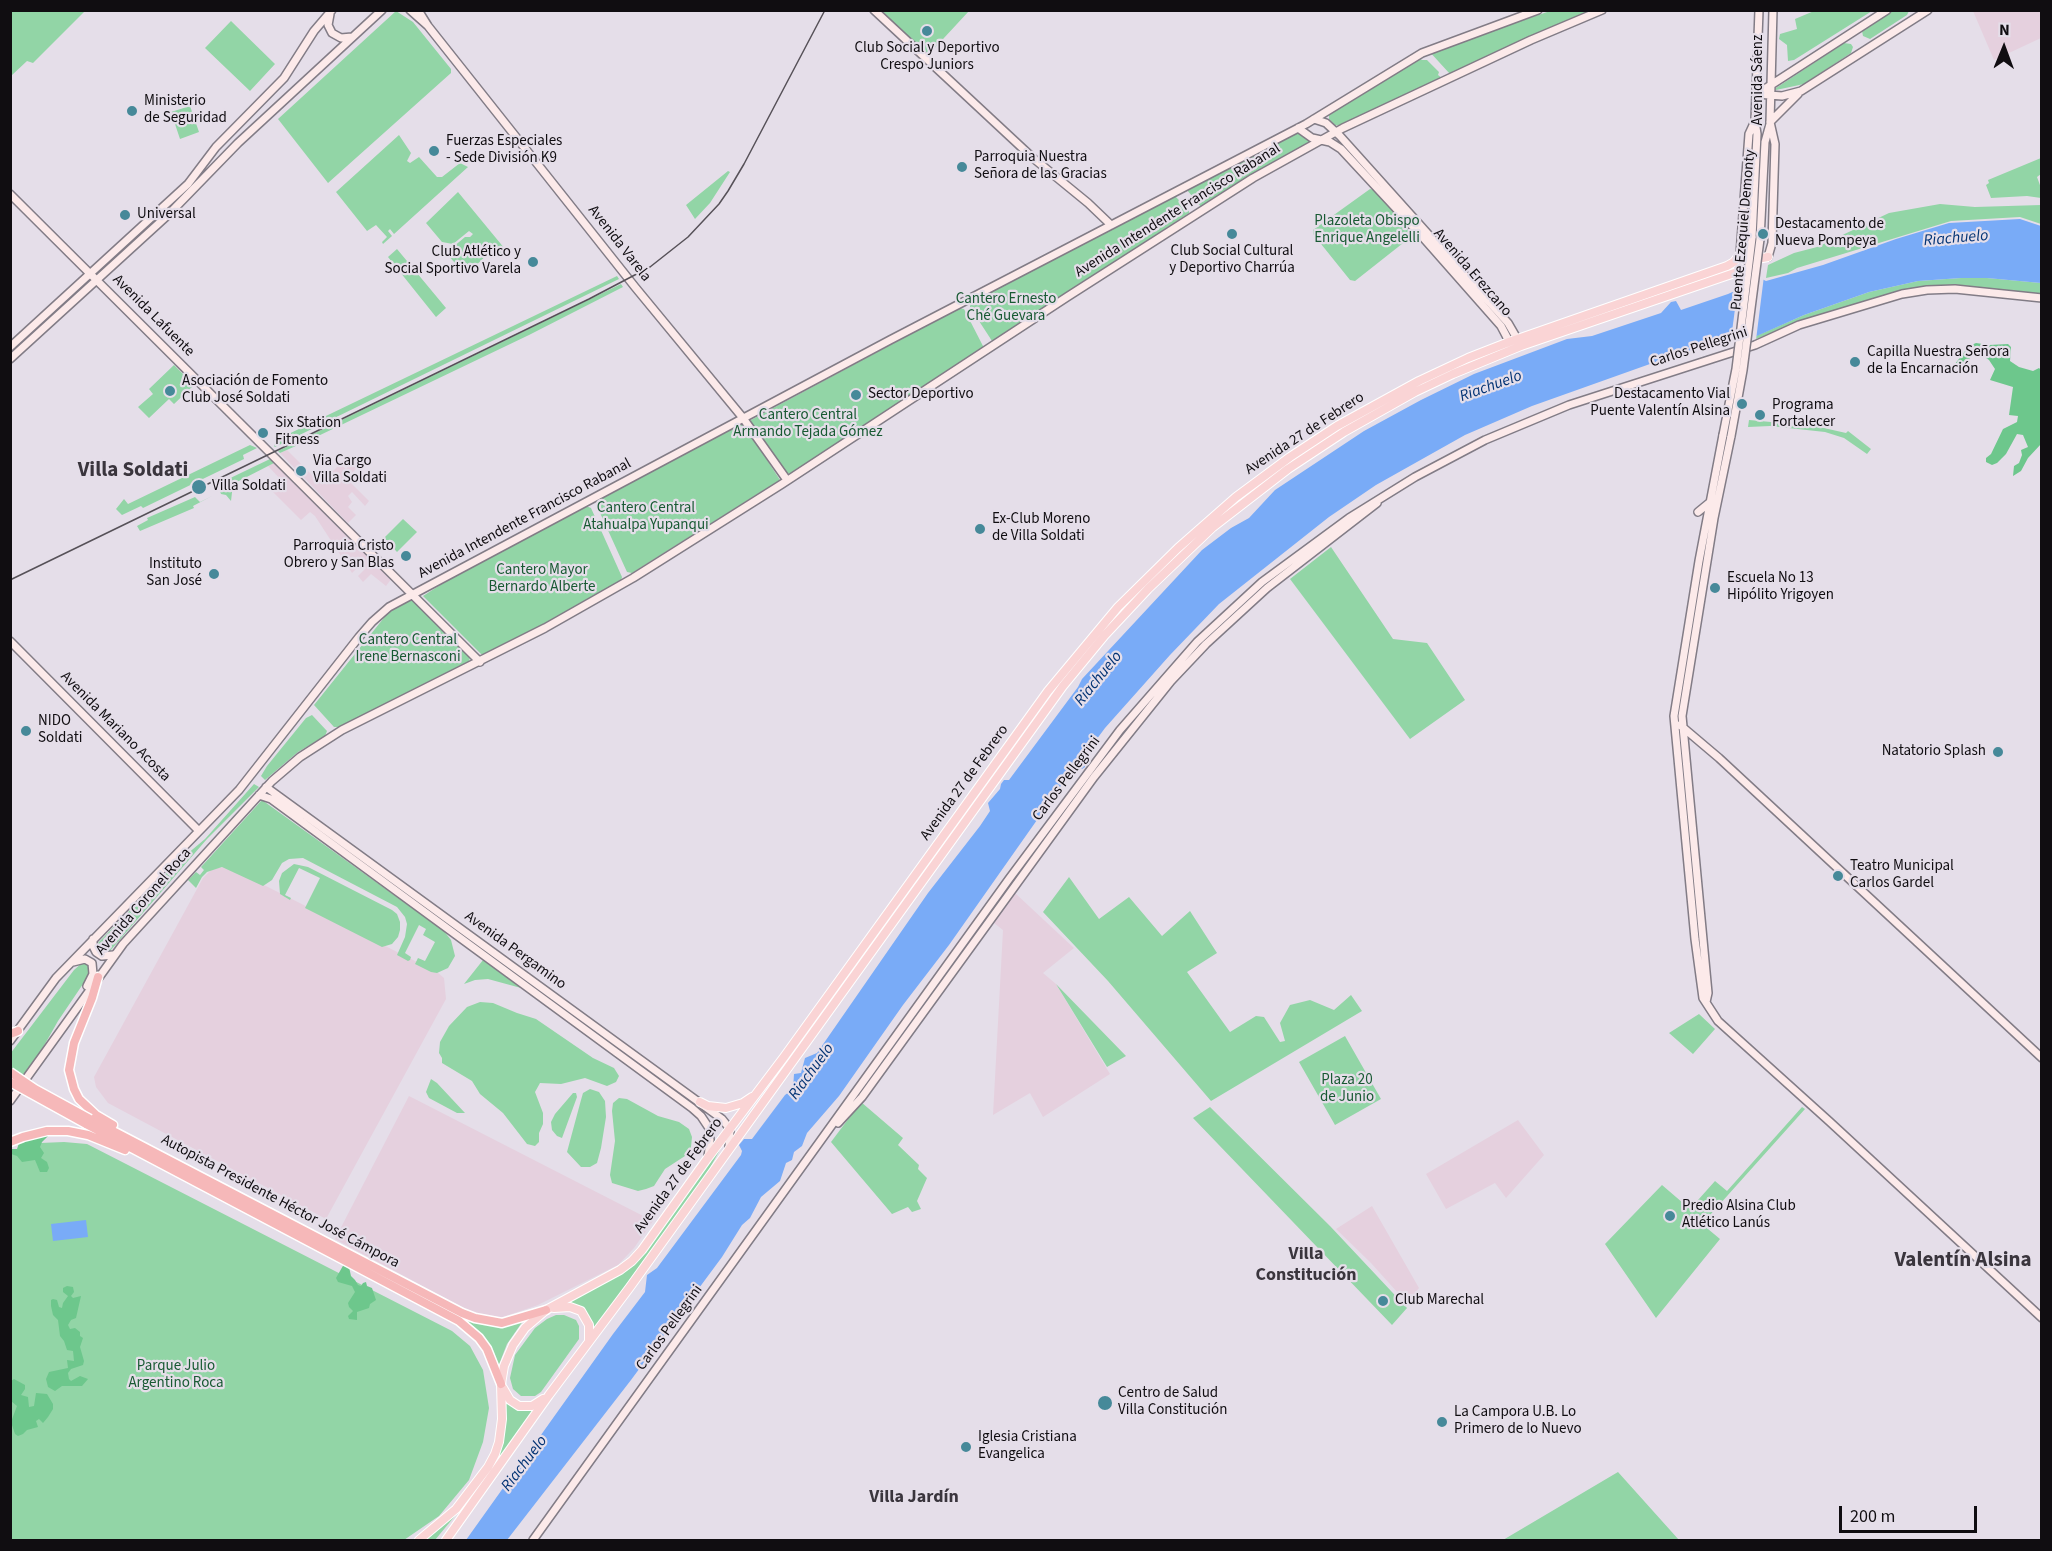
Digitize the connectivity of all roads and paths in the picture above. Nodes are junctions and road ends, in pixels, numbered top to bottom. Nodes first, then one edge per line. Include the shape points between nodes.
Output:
1 (382, 10) edge
2 (410, 10) edge
3 (418, 10) edge
4 (874, 10) edge
5 (1539, 10) edge
6 (1602, 10) edge
7 (1759, 10) edge
8 (1773, 10) edge
9 (1887, 10) edge
10 (1928, 10) edge
11 (332, 11) edge
12 (428, 26) junction
13 (356, 34) junction
14 (1770, 86) junction
15 (1801, 91) junction
16 (1757, 94) junction
17 (1770, 96) junction
18 (1314, 119) junction
19 (1755, 121) junction
20 (1770, 122) junction
21 (1298, 128) junction
22 (1336, 131) junction
23 (1320, 140) junction
24 (10, 194) edge
25 (1111, 225) junction
26 (1740, 254) junction
27 (1768, 257) junction
28 (91, 274) junction
29 (98, 281) junction
30 (995, 286) junction
31 (2042, 298) edge
32 (965, 306) dead end
33 (1515, 344) junction
34 (10, 347) edge
35 (10, 359) edge
36 (743, 418) junction
37 (1727, 436) junction
38 (787, 480) junction
39 (1709, 503) junction
40 (1698, 512) dead end
41 (1211, 523) junction
42 (1141, 583) junction
43 (1148, 589) junction
44 (412, 594) junction
45 (10, 641) edge
46 (480, 662) junction
47 (1674, 716) junction
48 (1682, 726) junction
49 (1006, 757) junction
50 (251, 776) joint
51 (266, 787) junction
52 (259, 795) junction
53 (200, 831) junction
54 (93, 939) junction
55 (113, 955) junction
56 (69, 964) junction
57 (99, 976) junction
58 (1706, 1002) junction
59 (62, 1029) junction
60 (14, 1032) edge
61 (10, 1041) edge
62 (2042, 1058) edge
63 (10, 1072) edge
64 (10, 1082) edge
65 (758, 1092) junction
66 (10, 1101) edge
67 (700, 1102) junction
68 (88, 1122) junction
69 (730, 1129) junction
70 (10, 1142) edge
71 (729, 1148) junction
72 (164, 1157) junction
73 (707, 1159) junction
74 (168, 1167) junction
75 (546, 1310) junction
76 (2042, 1318) edge
77 (589, 1342) junction
78 (501, 1384) junction
79 (549, 1395) junction
80 (464, 1515) junction
81 (419, 1540) edge
82 (441, 1540) edge
83 (446, 1540) edge
84 (533, 1540) edge

1 - 13 main road
2 - 12 main road, Avenida Varela
3 - 12 main road, Avenida Varela
4 - 25 main road
5 - 18 main road, Avenida Intendente Francisco Rabanal via 1422,53
6 - 22 main road, Avenida Intendente Francisco Rabanal
7 - 16 main road, Avenida Sáenz
8 - 14 main road, Avenida Sáenz
9 - 14 main road
10 - 15 main road
11 - 13 main road via 328,25 332,33 346,39
11 - 28 main road via 284,78 216,147 188,184
12 - 36 main road, Avenida Varela
13 - 29 main road
14 - 16 main road
14 - 17 main road, Avenida Sáenz
15 - 17 main road
15 - 20 main road
16 - 17 main road
16 - 19 main road, Avenida Sáenz
17 - 20 main road, Avenida Sáenz
18 - 21 main road, Avenida Intendente Francisco Rabanal
18 - 22 main road, Avenida Erezcano
19 - 26 main road, Avenida Sáenz via 1749,134
19 - 37 main road, Puente Ezequiel Demonty, bridge via 1752,237
20 - 27 main road, Avenida Sáenz via 1775,144 1772,243
20 - 37 main road, Puente Ezequiel Demonty, bridge via 1743,370
21 - 23 main road, Avenida Erezcano
21 - 25 main road, Avenida Intendente Francisco Rabanal
22 - 23 main road, Avenida Intendente Francisco Rabanal
22 - 33 main road, Avenida Erezcano via 1508,323
23 - 33 main road, Avenida Erezcano via 1334,143 1349,157
23 - 38 main road, Avenida Intendente Francisco Rabanal via 1196,214
24 - 28 main road, Avenida Lafuente
25 - 30 main road, Avenida Intendente Francisco Rabanal
26 - 27 main road via 1746,261
26 - 33 main road, Avenida 27 de Febrero via 1727,266
27 - 33 main road, Avenida 27 de Febrero via 1752,267
28 - 29 main road, Avenida Lafuente
28 - 34 main road
29 - 35 main road
29 - 44 main road, Avenida Lafuente
30 - 32 main road
30 - 36 main road, Avenida Intendente Francisco Rabanal
31 - 84 main road, Carlos Pellegrini via 1956,289 1914,292 1799,325 1760,343 1579,402 1505,431 1440,463 1382,497 1296,564 1206,644 1164,689 1094,777 862,1097 829,1130
33 - 41 main road, Avenida 27 de Febrero via 1468,358 1337,426 1269,472
36 - 38 main road, Avenida Varela
36 - 44 main road, Avenida Intendente Francisco Rabanal
37 - 39 main road, Puente Ezequiel Demonty
37 - 48 main road, Puente Ezequiel Demonty
38 - 46 main road, Avenida Intendente Francisco Rabanal via 594,601
39 - 40 main road
39 - 47 main road, Puente Ezequiel Demonty
41 - 42 main road, Avenida 27 de Febrero
41 - 43 main road, Avenida 27 de Febrero
42 - 43 main road
42 - 49 main road, Avenida 27 de Febrero via 1084,646
43 - 49 main road, Avenida 27 de Febrero via 1141,601 1135,602 1105,635
44 - 46 main road, Avenida Lafuente
44 - 50 main road, Avenida Intendente Francisco Rabanal via 372,622
45 - 53 main road, Avenida Mariano Acosta
46 - 51 main road, Avenida Intendente Francisco Rabanal via 334,735 293,761
47 - 48 main road
47 - 58 main road, Puente Ezequiel Demonty via 1697,959 1701,993
48 - 58 main road, Puente Ezequiel Demonty
48 - 62 main road
49 - 65 main road, Avenida 27 de Febrero
49 - 71 main road, Avenida 27 de Febrero via 1011,764 1001,778 994,780
50 - 53 main road, Avenida Coronel Roca
51 - 52 main road, Avenida Coronel Roca
51 - 67 main road, Avenida Pergamino
52 - 55 main road, Avenida Coronel Roca
52 - 73 main road, Avenida Pergamino via 271,799 692,1108 709,1128
53 - 54 main road, Avenida Coronel Roca
54 - 55 main road via 99,955
54 - 56 main road, Avenida Coronel Roca
55 - 57 main road, Avenida Coronel Roca
56 - 59 main road via 85,959 94,970 64,1019
56 - 60 main road, Avenida Coronel Roca
57 - 59 main road, Avenida Coronel Roca
57 - 72 highway via 71,1051 69,1070 74,1089 96,1115
58 - 76 main road via 1718,1021
59 - 66 main road, Avenida Coronel Roca
60 - 61 main road, Avenida Coronel Roca
63 - 68 highway, Autopista Presidente Héctor José Cámpora, bridge
64 - 68 highway, Autopista Presidente Héctor José Cámpora, bridge
65 - 67 main road via 743,1103 726,1108
65 - 69 main road, Avenida 27 de Febrero
67 - 69 main road, Avenida Pergamino
68 - 72 highway, Autopista Presidente Héctor José Cámpora
68 - 74 highway, Autopista Presidente Héctor José Cámpora
69 - 71 main road
69 - 73 main road, Avenida 27 de Febrero
70 - 74 highway via 47,1131 79,1133
71 - 77 main road, Avenida 27 de Febrero
72 - 75 highway, Autopista Presidente Héctor José Cámpora via 469,1316 502,1323
73 - 75 main road, Avenida 27 de Febrero via 632,1261
74 - 78 highway, Autopista Presidente Héctor José Cámpora via 459,1321 487,1349
75 - 77 main road via 565,1306 579,1310 588,1323
75 - 78 main road, Avenida 27 de Febrero via 513,1345
77 - 79 main road, Avenida 27 de Febrero
78 - 79 main road via 508,1398 521,1406 535,1405
78 - 81 main road, Avenida 27 de Febrero via 502,1419 495,1454 456,1509
79 - 80 main road, Avenida 27 de Febrero
80 - 82 main road
80 - 83 main road, Avenida 27 de Febrero

